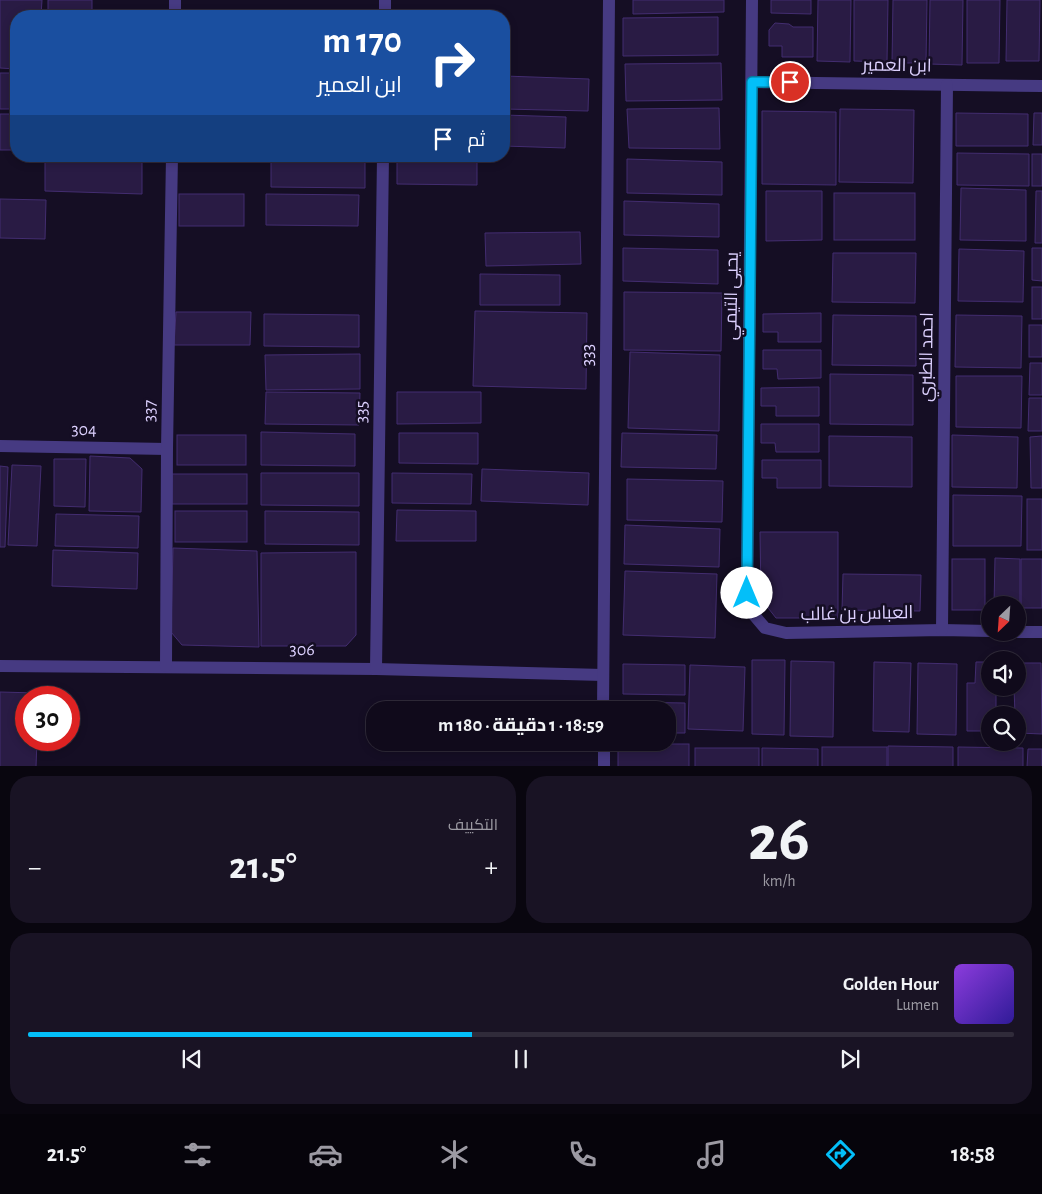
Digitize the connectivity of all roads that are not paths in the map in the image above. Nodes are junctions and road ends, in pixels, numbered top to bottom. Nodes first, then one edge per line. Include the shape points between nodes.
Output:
1 (609, 0) edge
2 (752, 0) edge
3 (752, 82) junction
4 (946, 84) junction
5 (1042, 86) edge
6 (172, 162) edge
7 (383, 162) edge
8 (0, 446) edge
9 (167, 449) junction
10 (747, 593) joint
11 (942, 630) junction
12 (981, 631) edge
13 (1026, 632) edge
14 (1042, 632) edge
15 (0, 666) edge
16 (166, 666) junction
17 (376, 669) junction
18 (603, 675) junction
19 (603, 701) edge
20 (604, 751) edge
21 (604, 766) edge

1 - 18 street, 333
2 - 3 street, يحيى التيمي
3 - 4 street, ابن العمير
3 - 10 street, يحيى التيمي
4 - 5 street, ابن العمير
4 - 11 street, احمد الطبري
6 - 9 street, 337
7 - 17 street, 335
8 - 9 street, 304
9 - 16 street, 337
10 - 11 street, العباس بن غالب via 754,615 765,628 786,633
11 - 12 street, العباس بن غالب
13 - 14 street
15 - 16 street, 306
16 - 17 street, 306
17 - 18 street, 306
18 - 19 street, 333
20 - 21 street

